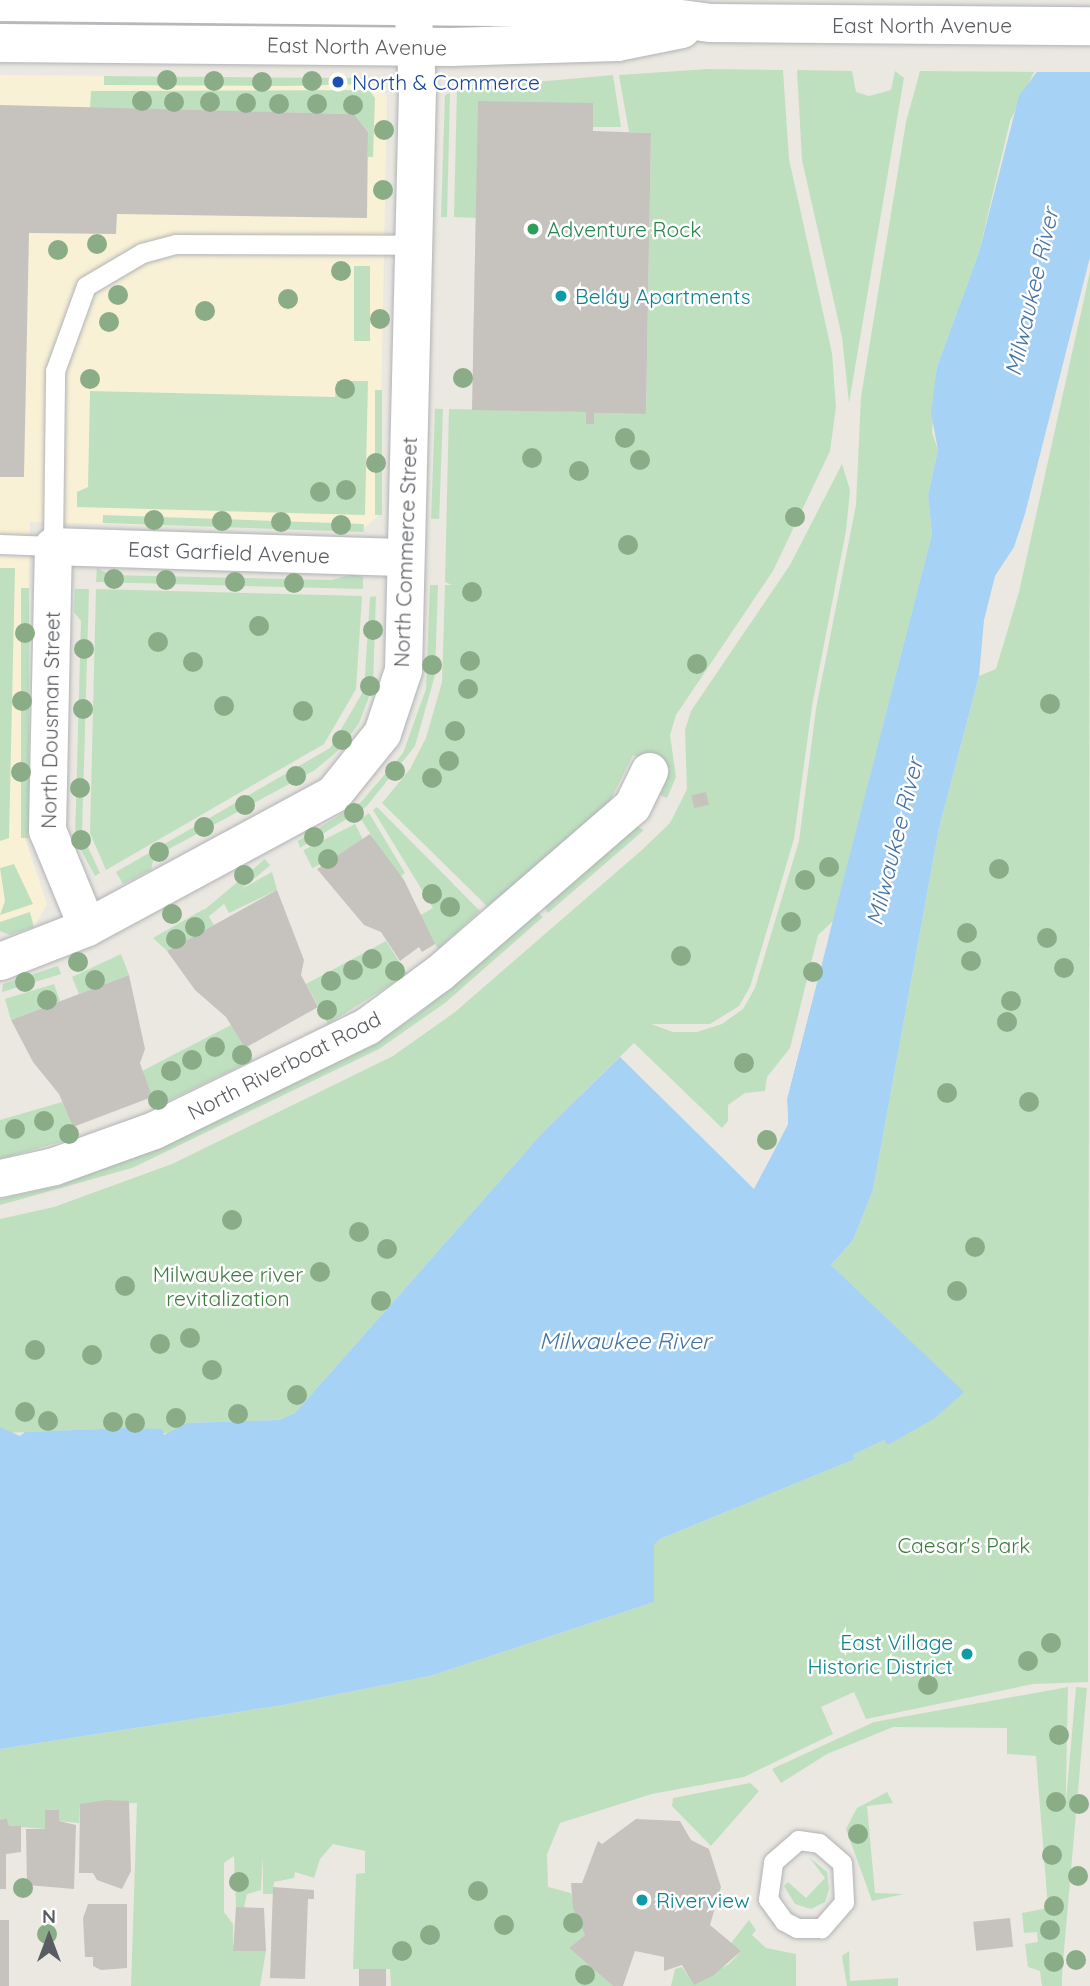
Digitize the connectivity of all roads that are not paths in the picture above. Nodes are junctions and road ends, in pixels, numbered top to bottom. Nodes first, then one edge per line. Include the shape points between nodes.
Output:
1 (0, 2) edge
2 (76, 3) junction
3 (412, 3) edge
4 (711, 23) junction
5 (1090, 26) edge
6 (0, 43) edge
7 (75, 43) junction
8 (415, 46) junction
9 (412, 246) junction
10 (0, 544) edge
11 (53, 546) junction
12 (405, 557) junction
13 (649, 771) dead end
14 (87, 928) junction
15 (0, 961) edge
16 (0, 1178) edge
17 (832, 1920) joint

1 - 2 main road, East North Avenue
2 - 3 main road, East North Avenue
2 - 7 main road
3 - 4 main road, East North Avenue via 622,10
3 - 8 street, North Commerce Street
4 - 5 main road, East North Avenue
4 - 8 main road, East North Avenue via 617,42
6 - 7 main road, East North Avenue
7 - 8 main road, East North Avenue
8 - 9 street, North Commerce Street
9 - 11 lane via 176,244 142,253 86,286 55,371
9 - 12 street, North Commerce Street
10 - 11 lane
11 - 12 street, East Garfield Avenue
11 - 14 street, North Dousman Street via 48,842
12 - 14 street, North Commerce Street via 403,670 396,701 382,733 350,779 270,830
13 - 16 street, North Riverboat Road via 632,806 439,973 367,1026 153,1130 54,1166
14 - 15 street, North Commerce Street
17 - 17 lane via 844,1902 842,1863 819,1843 790,1842 768,1874 766,1890 774,1912 808,1930

